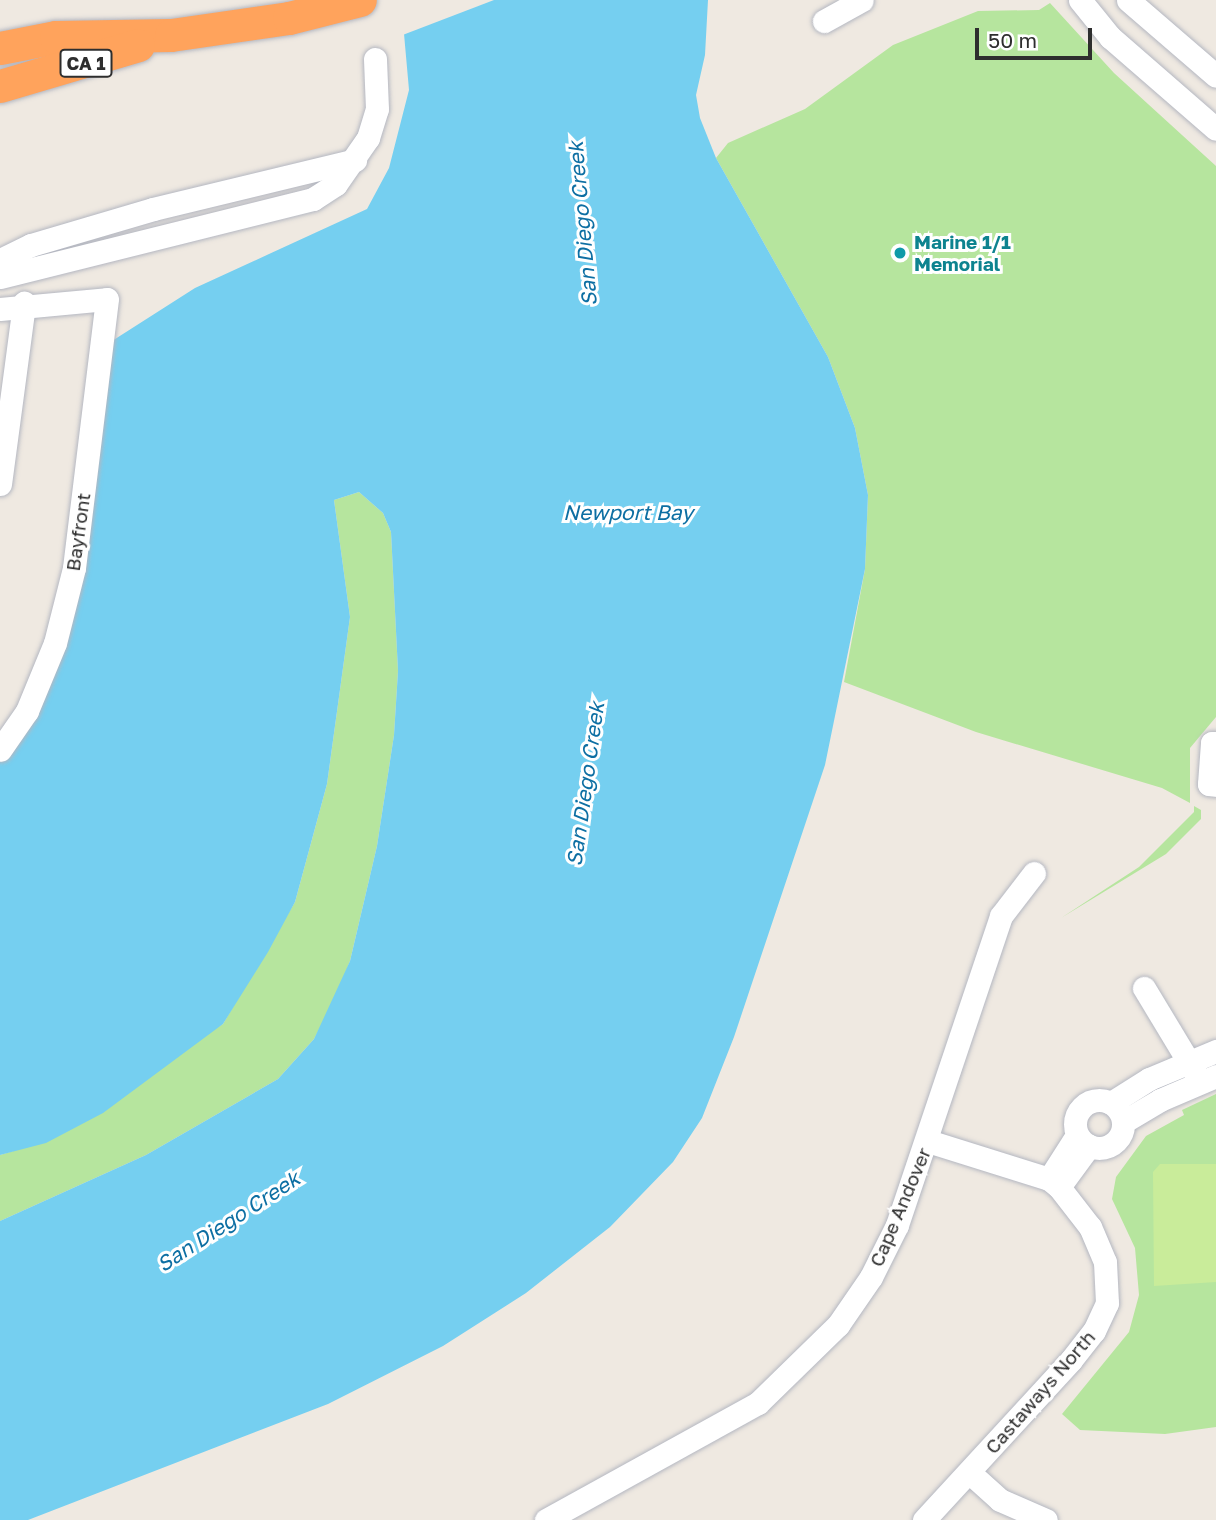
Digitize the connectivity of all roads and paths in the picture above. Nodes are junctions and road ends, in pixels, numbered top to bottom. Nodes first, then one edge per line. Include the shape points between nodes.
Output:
1 (360, 0) edge
2 (862, 0) edge
3 (1080, 0) edge
4 (1128, 0) edge
5 (824, 21) dead end
6 (171, 35) junction
7 (0, 48) edge
8 (375, 59) dead end
9 (1216, 76) edge
10 (0, 86) edge
11 (1216, 129) edge
12 (355, 160) junction
13 (0, 260) edge
14 (0, 277) edge
15 (24, 303) junction
16 (0, 309) edge
17 (0, 484) edge
18 (1216, 743) edge
19 (0, 750) edge
20 (1216, 785) edge
21 (1034, 873) dead end
22 (1144, 988) dead end
23 (1216, 1051) edge
24 (1191, 1059) junction
25 (1208, 1078) edge
26 (1117, 1113) junction
27 (928, 1141) junction
28 (1083, 1141) junction
29 (1054, 1183) junction
30 (970, 1473) junction
31 (547, 1520) edge
32 (924, 1520) edge
33 (1046, 1520) edge

1 - 6 highway, CA 1 via 257,23
2 - 5 street
3 - 11 street via 1110,37
4 - 9 street
6 - 7 highway, CA 1 via 56,37
6 - 10 highway, CA 1
8 - 12 street via 377,108
12 - 13 street via 153,209 31,245
12 - 14 street via 336,184 313,199
15 - 16 street
15 - 17 street
15 - 19 street, Bayfront via 107,299 74,568 55,643 27,712
18 - 20 street via 1212,743 1209,784
21 - 27 street, Cape Andover via 1001,916
22 - 24 street
23 - 24 street
24 - 25 street
24 - 26 street
25 - 26 street
26 - 28 street via 1113,1144
26 - 28 street via 1096,1100 1082,1106 1075,1120
27 - 29 street
27 - 31 street, Cape Andover via 871,1277 804,1363 725,1425
28 - 29 street
29 - 30 street, Castaways North via 1090,1227 1105,1262 1107,1303 1094,1331 1071,1360
30 - 32 street, Castaways North
30 - 33 street via 1000,1500

